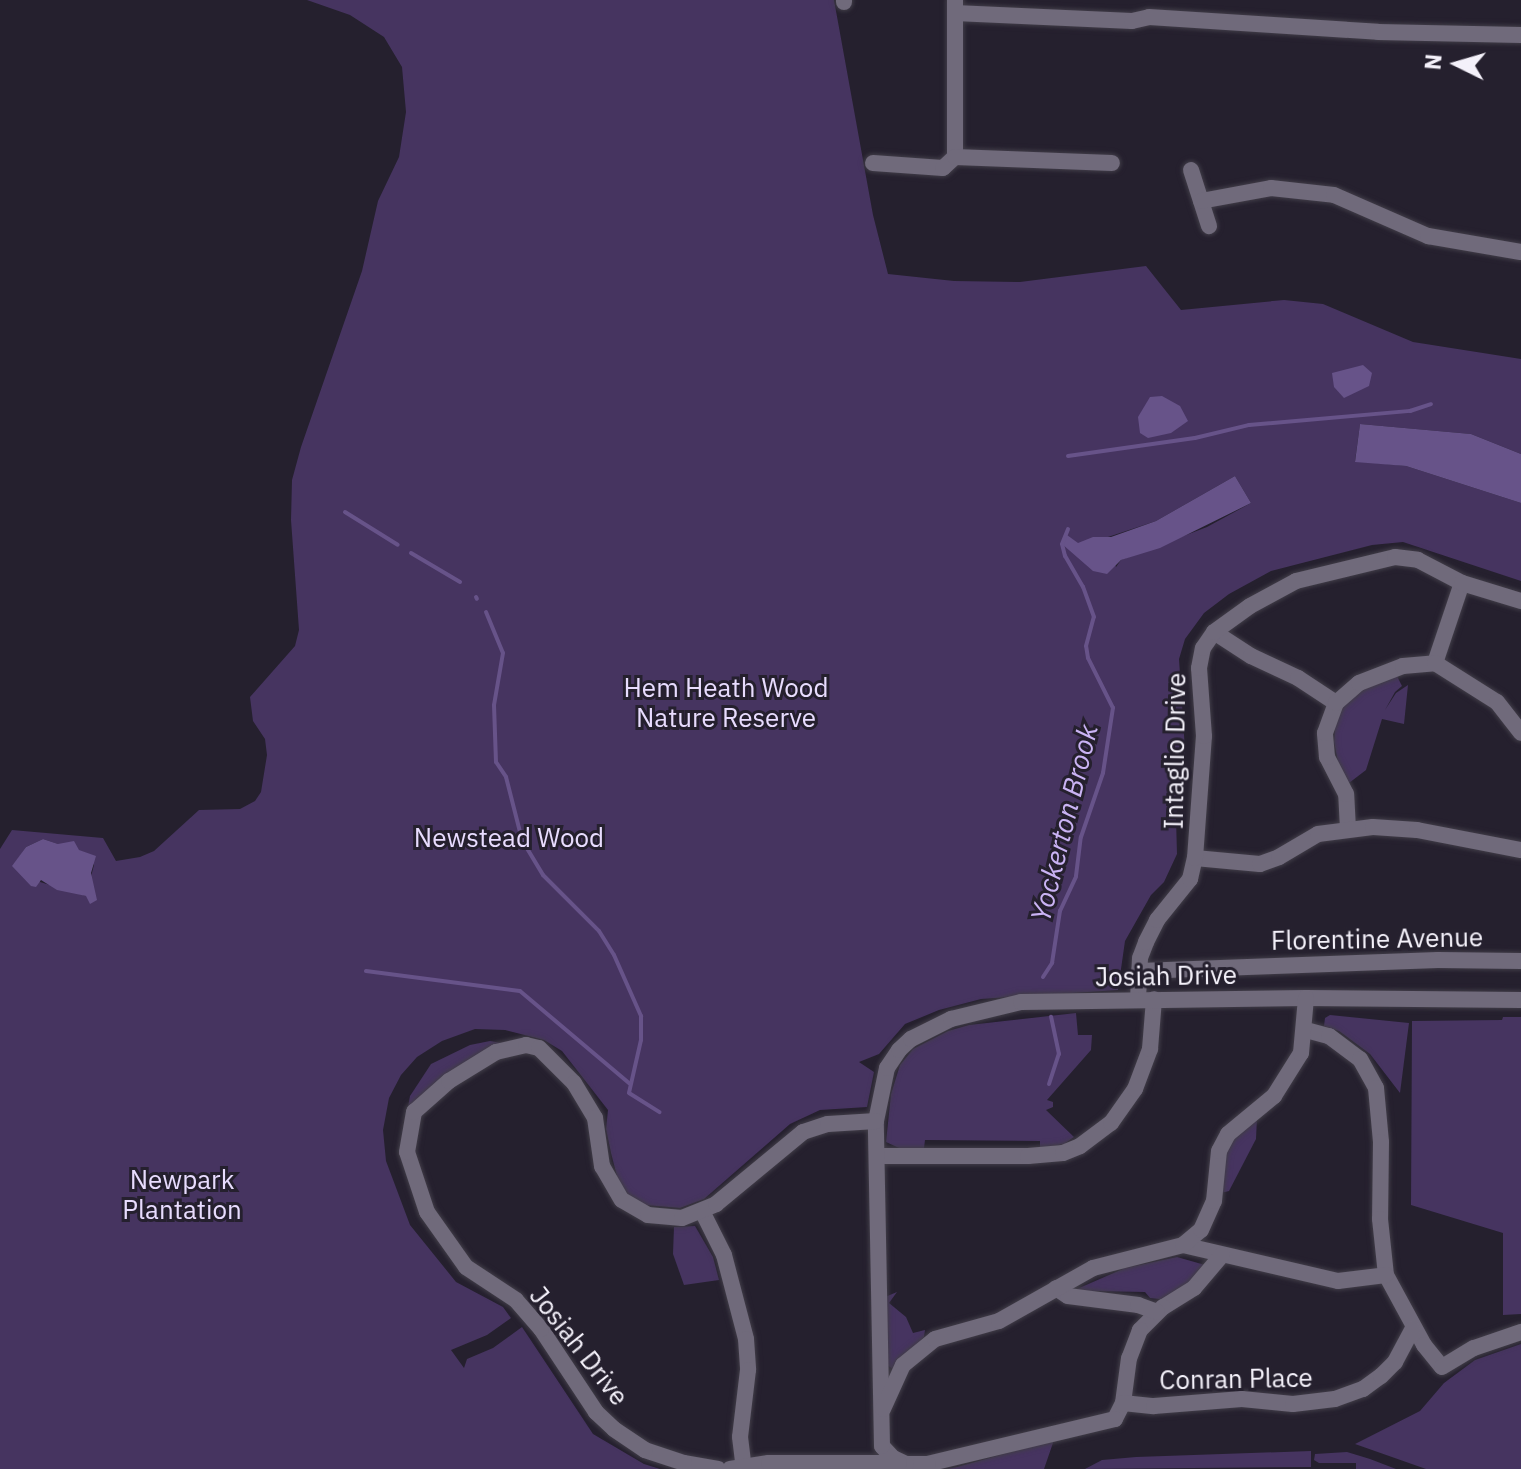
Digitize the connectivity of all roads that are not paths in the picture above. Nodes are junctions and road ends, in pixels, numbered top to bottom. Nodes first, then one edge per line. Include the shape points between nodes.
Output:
1 (955, 6) edge
2 (1521, 35) edge
3 (955, 157) junction
4 (873, 163) dead end
5 (1112, 163) dead end
6 (1191, 170) dead end
7 (1201, 201) junction
8 (1209, 226) dead end
9 (1521, 252) edge
10 (1462, 583) junction
11 (1521, 601) edge
12 (1214, 632) junction
13 (1435, 663) junction
14 (1336, 703) junction
15 (1521, 733) edge
16 (1348, 829) junction
17 (1521, 850) edge
18 (1195, 858) junction
19 (1521, 961) edge
20 (1139, 971) junction
21 (1306, 998) junction
22 (1146, 999) junction
23 (1521, 1000) edge
24 (1306, 1030) junction
25 (876, 1121) junction
26 (877, 1156) junction
27 (702, 1211) junction
28 (1183, 1245) junction
29 (1222, 1255) junction
30 (1386, 1275) junction
31 (1056, 1288) junction
32 (1157, 1312) junction
33 (1413, 1328) junction
34 (1521, 1332) edge
35 (1123, 1403) junction
36 (880, 1422) junction
37 (839, 1463) junction
38 (906, 1464) junction
39 (737, 1468) edge
40 (718, 1469) edge

1 - 2 street via 1132,21 1149,17
1 - 3 street
3 - 4 street via 943,168
3 - 5 street
6 - 7 street
7 - 8 street
7 - 9 street via 1271,188 1334,195 1428,236
10 - 11 street
10 - 12 street via 1418,560 1395,557 1296,581
10 - 13 street
12 - 14 street
12 - 18 street, Intaglio Drive via 1199,668 1204,736
13 - 14 street via 1398,667 1359,683
13 - 15 street via 1497,702
14 - 16 street via 1325,742 1330,769 1346,794
16 - 17 street via 1417,830
16 - 18 street via 1318,834 1260,864
18 - 20 street, Intaglio Drive via 1190,879 1157,920
19 - 20 street, Florentine Avenue
20 - 22 street, Intaglio Drive
21 - 22 street, Josiah Drive
21 - 23 street, Josiah Drive
21 - 24 street
22 - 25 street, Josiah Drive via 1021,1002 951,1019 899,1050 887,1068
22 - 26 street, Intaglio Drive via 1150,1049 1135,1089 1111,1123 1080,1146 1028,1156
24 - 28 street via 1301,1053 1274,1096 1228,1134 1219,1151 1210,1216
24 - 30 street via 1329,1036 1360,1059 1376,1088
25 - 26 street, Josiah Drive
25 - 27 street, Josiah Drive via 828,1124 803,1132
26 - 36 street, Josiah Drive
27 - 39 street via 729,1269 746,1339 748,1370
27 - 40 street, Josiah Drive via 665,1218 622,1200 602,1166 595,1118 574,1083 539,1048 510,1047 477,1063 426,1099 414,1112 408,1131 407,1152 427,1212 446,1243 466,1267 516,1300 596,1412 645,1450
28 - 29 street
28 - 31 street via 1093,1268
29 - 30 street via 1338,1281
29 - 32 street via 1194,1288
30 - 33 street
31 - 32 street via 1068,1296
31 - 36 street via 1008,1317 949,1332 925,1345 903,1365
32 - 35 street via 1133,1345
33 - 34 street via 1442,1367 1474,1348
33 - 35 street, Conran Place via 1381,1376 1335,1399 1293,1404 1242,1399 1154,1406
35 - 38 street via 1120,1413 1104,1422 928,1464
36 - 37 street via 872,1445
36 - 38 street via 884,1449
37 - 38 street
37 - 39 street

